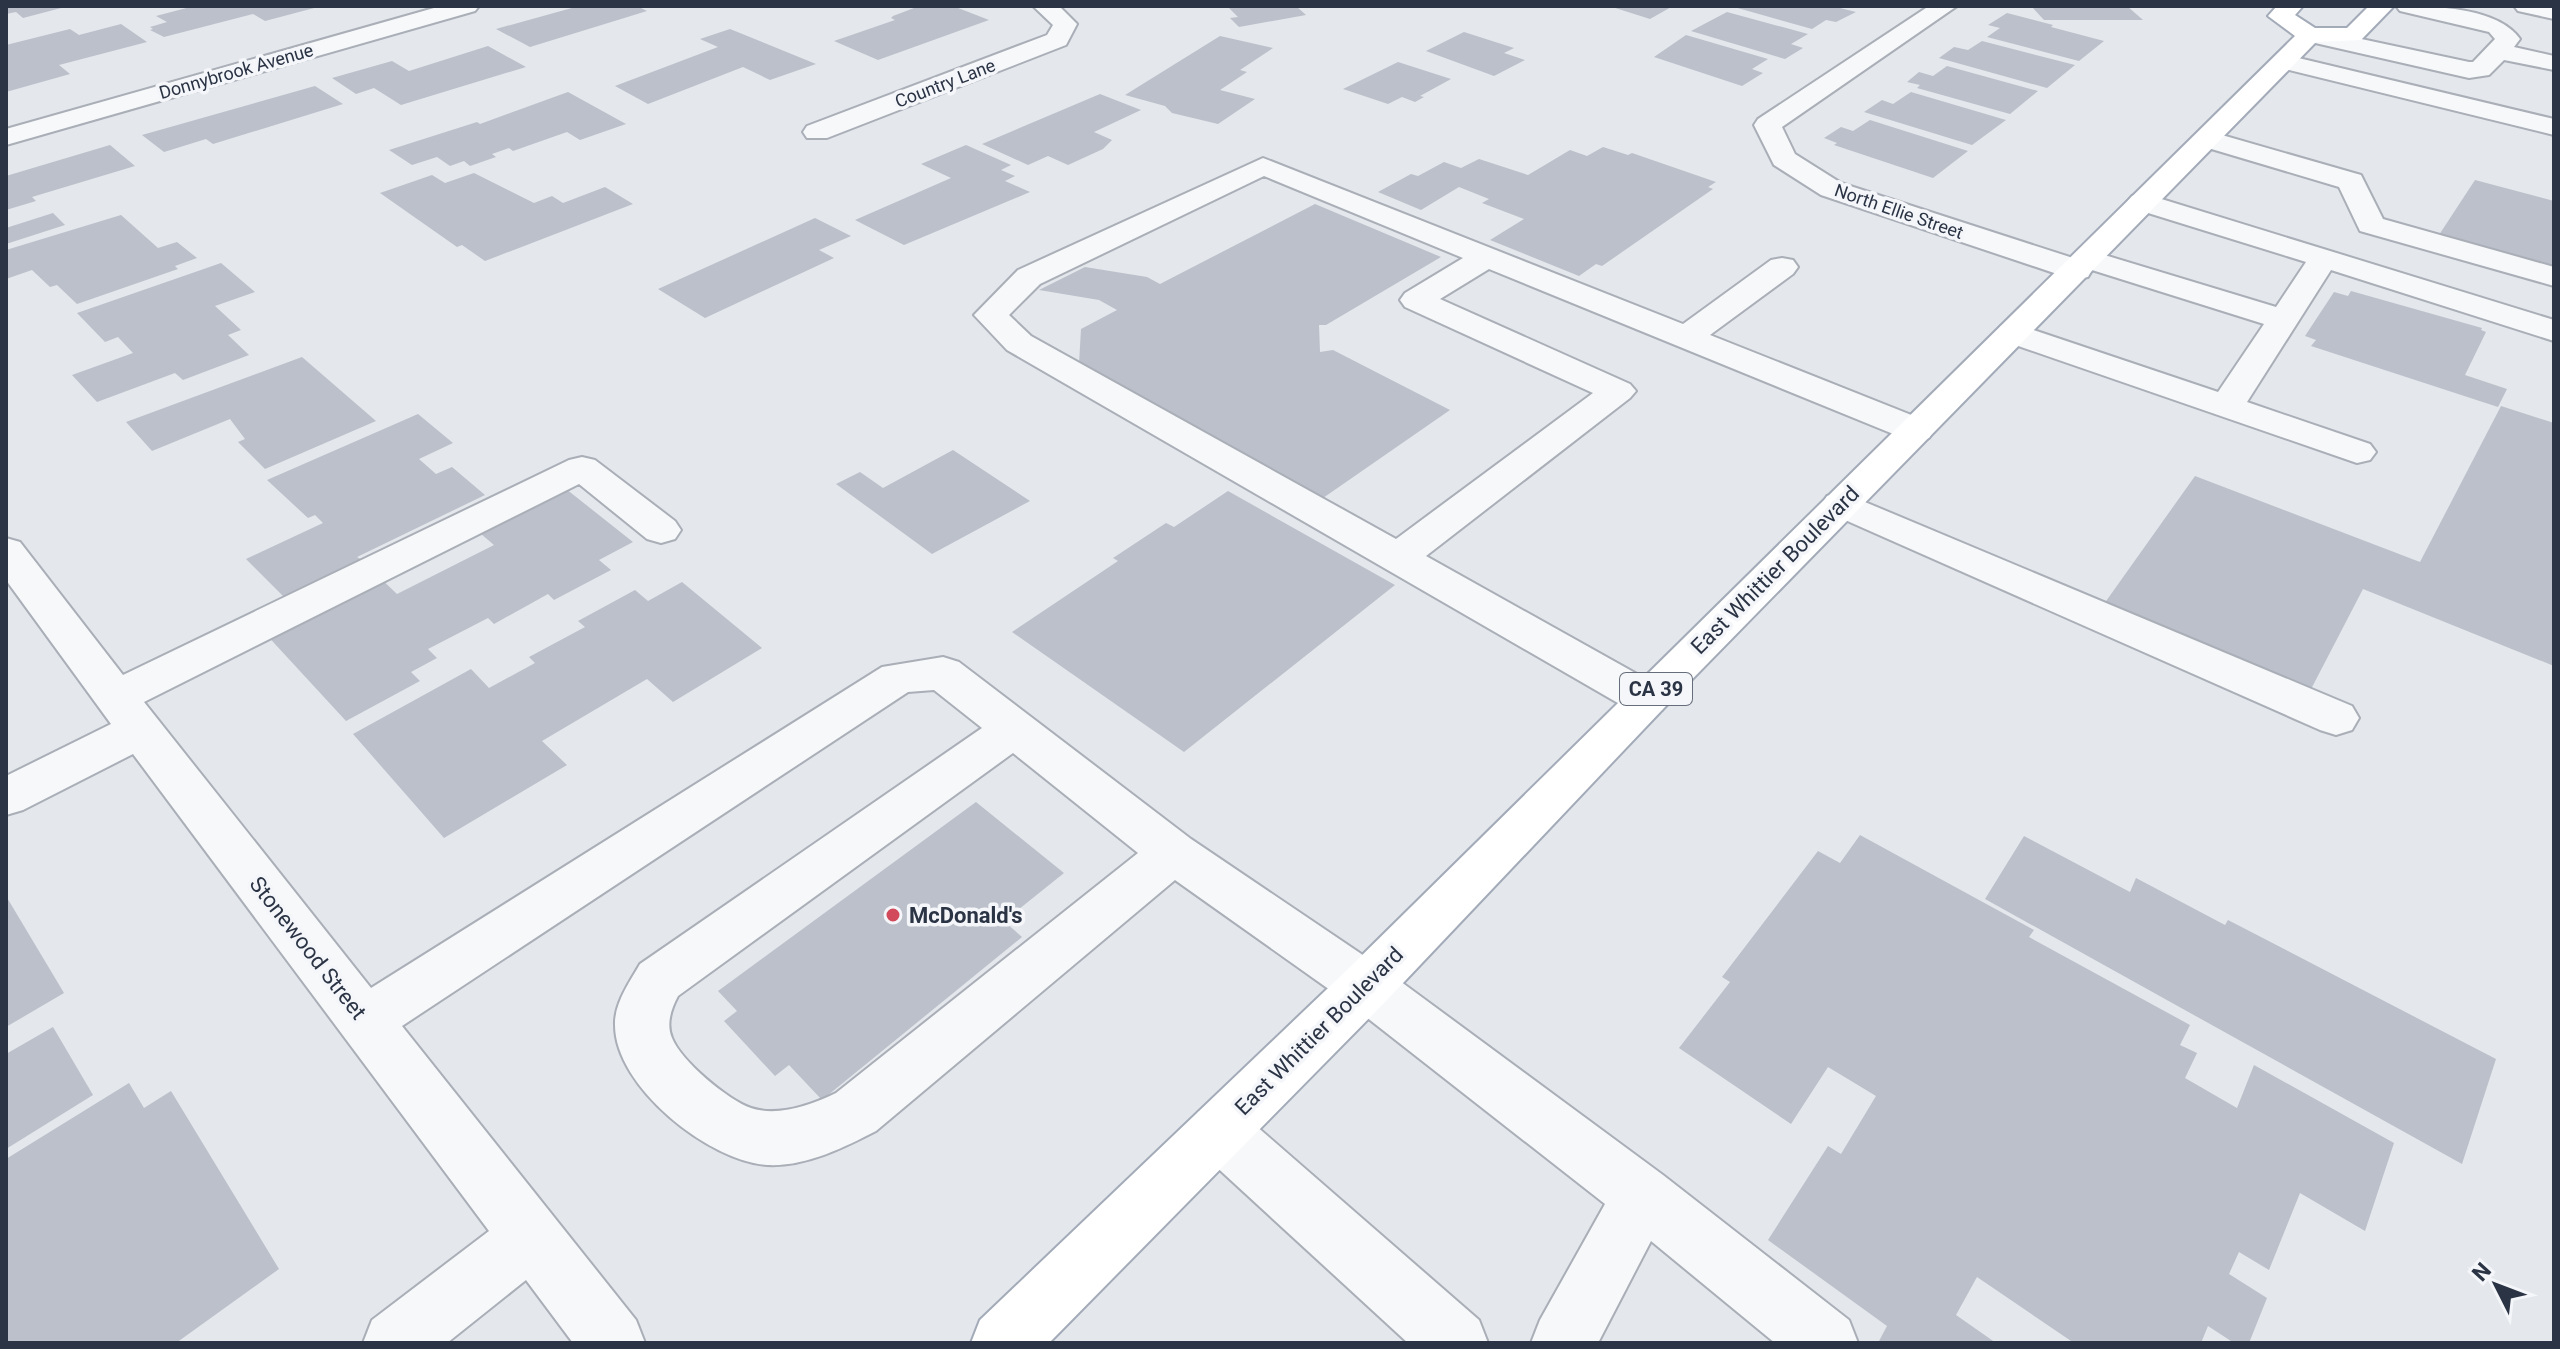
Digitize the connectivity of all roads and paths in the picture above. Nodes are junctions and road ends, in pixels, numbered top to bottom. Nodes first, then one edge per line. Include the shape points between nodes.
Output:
1 (467, 6) edge
2 (1045, 6) edge
3 (1945, 6) edge
4 (2382, 6) edge
5 (2408, 6) edge
6 (2526, 6) edge
7 (2554, 12) edge
8 (2295, 34) edge
9 (2498, 51) junction
10 (2554, 63) edge
11 (2554, 127) edge
12 (817, 132) dead end
13 (6, 137) edge
14 (2208, 139) junction
15 (2142, 202) junction
16 (1488, 256) junction
17 (2324, 258) junction
18 (2082, 264) junction
19 (1782, 267) dead end
20 (2554, 277) edge
21 (2285, 320) junction
22 (2554, 331) edge
23 (2013, 333) junction
24 (1686, 337) junction
25 (2227, 405) junction
26 (1916, 430) junction
27 (2357, 452) dead end
28 (1841, 504) junction
29 (661, 530) dead end
30 (6, 551) edge
31 (1397, 558) junction
32 (1646, 699) junction
33 (128, 714) junction
34 (2336, 718) dead end
35 (1014, 729) junction
36 (6, 797) edge
37 (1173, 853) junction
38 (1366, 986) junction
39 (365, 1021) junction
40 (1219, 1131) junction
41 (1642, 1196) junction
42 (531, 1237) junction
43 (395, 1343) edge
44 (613, 1343) edge
45 (1003, 1343) edge
46 (1456, 1343) edge
47 (1563, 1343) edge
48 (1826, 1343) edge

1 - 13 street, Donnybrook Avenue
2 - 12 street, Country Lane via 1065,24 1057,40
3 - 18 street, North Ellie Street via 1767,125 1784,159 1831,189
4 - 8 main road via 2353,35
5 - 9 street via 2497,27 2508,39
6 - 7 street
8 - 9 street via 2469,70 2480,70
8 - 11 street
8 - 14 main road, East Whittier Boulevard / CA 39
9 - 10 street
14 - 15 main road, East Whittier Boulevard / CA 39
14 - 20 street via 2351,181 2371,225
15 - 17 street
15 - 18 main road, East Whittier Boulevard / CA 39
16 - 24 street
16 - 31 street via 1416,300 1618,391
16 - 31 street via 1263,166 1029,277 990,315 1019,343
17 - 21 street
17 - 22 street
18 - 21 street
18 - 23 main road, East Whittier Boulevard / CA 39
19 - 24 street
21 - 25 street
23 - 25 street
23 - 26 main road, East Whittier Boulevard / CA 39
24 - 26 street
25 - 27 street
26 - 28 main road, East Whittier Boulevard / CA 39
28 - 32 main road, East Whittier Boulevard / CA 39
28 - 34 street
29 - 33 street via 582,468
30 - 33 street, Stonewood Street
31 - 32 street
32 - 38 main road, East Whittier Boulevard / CA 39
33 - 36 street
33 - 39 street, Stonewood Street
35 - 37 street
35 - 37 street via 659,980 644,1009 642,1029 650,1054 711,1118 750,1135 785,1137 822,1130 856,1112
35 - 39 street via 943,673 898,678
37 - 38 street
38 - 40 main road, East Whittier Boulevard / CA 39
38 - 41 street
39 - 42 street, Stonewood Street
40 - 45 main road, East Whittier Boulevard / CA 39
40 - 46 street
41 - 47 street
41 - 48 street
42 - 43 street
42 - 44 street, Stonewood Street

